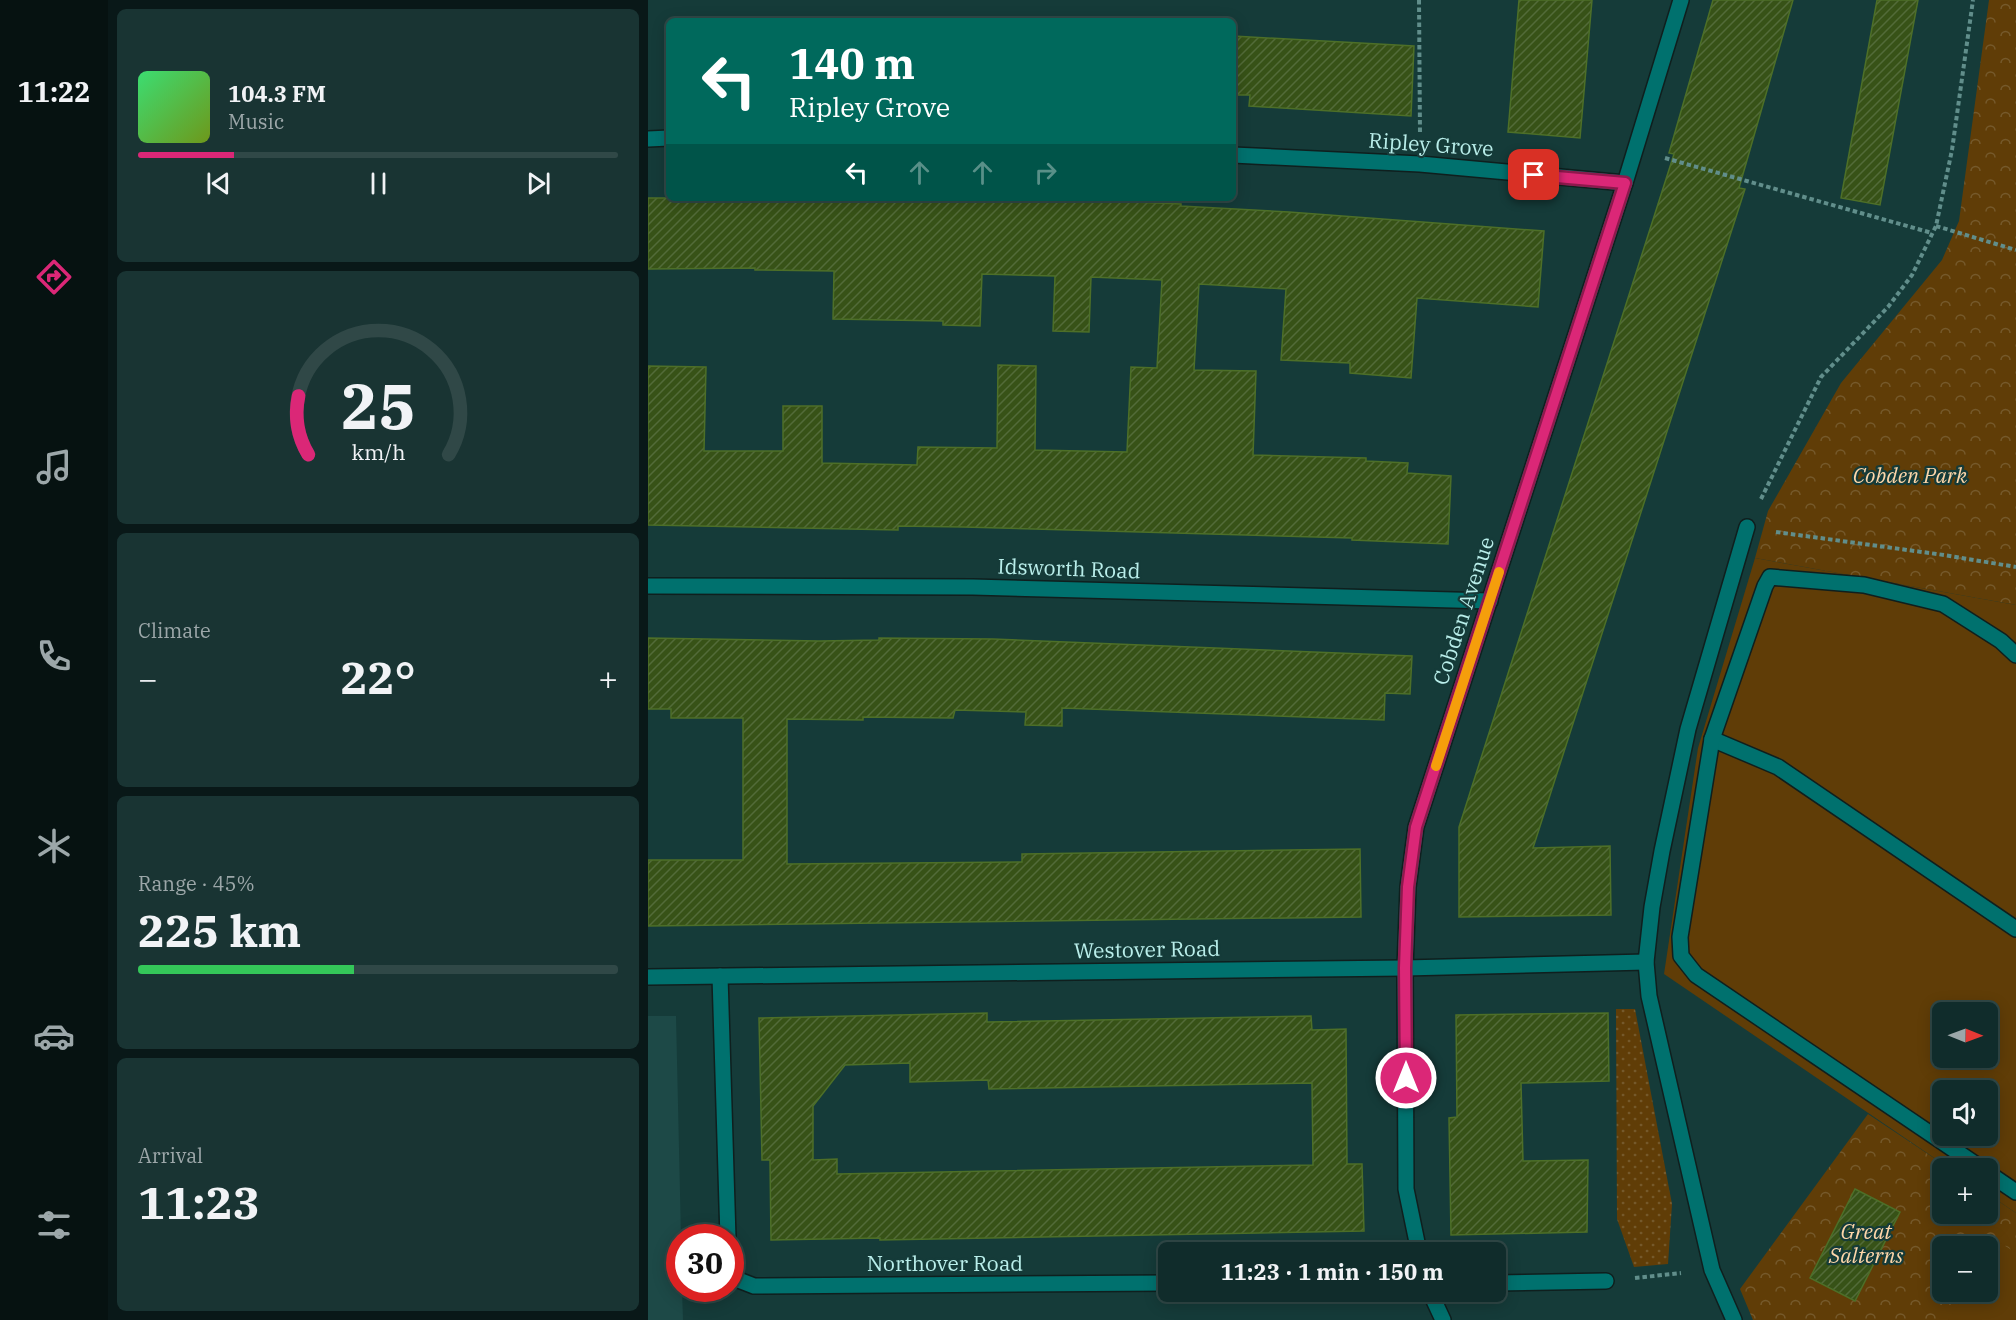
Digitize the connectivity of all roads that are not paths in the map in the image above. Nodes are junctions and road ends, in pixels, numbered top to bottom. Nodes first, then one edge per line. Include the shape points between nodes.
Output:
1 (1681, 0) edge
2 (666, 138) edge
3 (648, 139) edge
4 (1236, 155) edge
5 (1625, 183) junction
6 (1747, 527) road end
7 (648, 586) edge
8 (1490, 601) junction
9 (2016, 655) edge
10 (1712, 739) junction
11 (2016, 929) edge
12 (1646, 962) junction
13 (1405, 968) junction
14 (720, 976) junction
15 (648, 977) edge
16 (1966, 1158) edge
17 (1998, 1180) edge
18 (2016, 1192) edge
19 (728, 1224) edge
20 (1417, 1242) edge
21 (1606, 1281) road end
22 (744, 1282) edge
23 (1158, 1283) edge
24 (1506, 1283) edge
25 (1435, 1302) edge
26 (1443, 1320) edge
27 (1734, 1320) edge

1 - 5 street, Cobden Avenue
2 - 3 street
4 - 5 street, Ripley Grove via 1420,164
5 - 8 street, Cobden Avenue
6 - 12 street via 1688,729 1654,895
7 - 8 street, Idsworth Road via 973,587
8 - 13 street, Cobden Avenue via 1416,827 1408,887
9 - 10 street via 2001,640 1942,604 1864,585 1770,577
10 - 11 street via 1778,767
10 - 16 street via 1680,937 1681,956 1696,975
12 - 13 street, Westover Road
12 - 27 street via 1649,996 1712,1270
13 - 14 street, Westover Road
13 - 20 street, Cobden Avenue via 1406,1189
14 - 15 street, Westover Road
14 - 19 street
17 - 18 street
21 - 24 street
22 - 23 street, Northover Road via 754,1286
25 - 26 street

